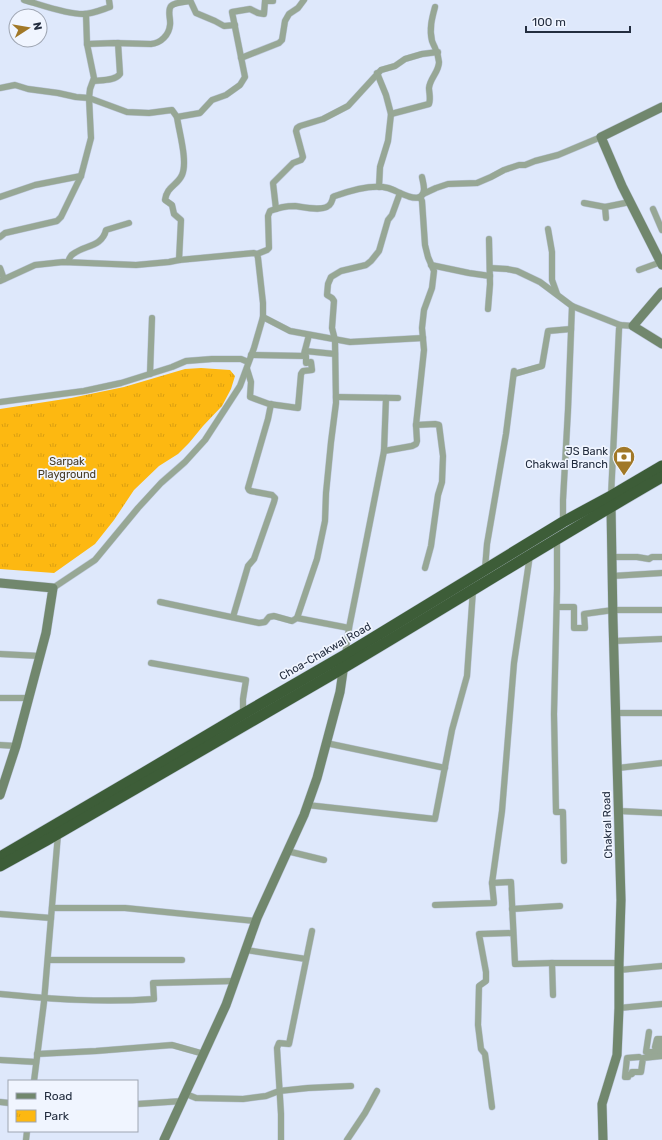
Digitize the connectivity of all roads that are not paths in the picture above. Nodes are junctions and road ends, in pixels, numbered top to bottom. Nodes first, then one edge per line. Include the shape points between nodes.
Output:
1 (24, 0) edge
2 (109, 0) edge
3 (190, 0) edge
4 (273, 0) edge
5 (304, 0) edge
6 (435, 7) dead end
7 (86, 14) junction
8 (235, 25) junction
9 (118, 43) junction
10 (87, 44) junction
11 (438, 52) junction
12 (241, 58) junction
13 (377, 73) junction
14 (94, 81) junction
15 (0, 88) edge
16 (89, 98) junction
17 (662, 107) edge
18 (390, 114) junction
19 (177, 117) junction
20 (601, 136) junction
21 (81, 176) junction
22 (422, 177) dead end
23 (380, 187) junction
24 (400, 193) junction
25 (422, 195) junction
26 (0, 197) edge
27 (630, 202) junction
28 (584, 203) dead end
29 (605, 207) junction
30 (276, 209) junction
31 (653, 209) dead end
32 (606, 218) dead end
33 (129, 223) dead end
34 (548, 229) dead end
35 (662, 230) edge
36 (0, 237) edge
37 (489, 239) dead end
38 (257, 254) junction
39 (179, 260) junction
40 (68, 262) junction
41 (661, 264) edge
42 (431, 265) junction
43 (0, 268) edge
44 (490, 268) junction
45 (639, 270) dead end
46 (490, 276) junction
47 (2, 280) edge
48 (662, 292) edge
49 (557, 294) junction
50 (572, 306) junction
51 (488, 309) dead end
52 (263, 317) junction
53 (152, 318) dead end
54 (620, 325) junction
55 (633, 326) junction
56 (571, 329) junction
57 (309, 335) junction
58 (422, 338) junction
59 (335, 340) junction
60 (662, 344) edge
61 (304, 353) junction
62 (335, 354) junction
63 (251, 355) junction
64 (248, 366) junction
65 (150, 374) junction
66 (336, 397) junction
67 (386, 398) junction
68 (398, 398) dead end
69 (0, 402) edge
70 (271, 404) junction
71 (416, 425) junction
72 (384, 451) junction
73 (662, 466) edge
74 (662, 477) edge
75 (611, 502) junction
76 (563, 522) junction
77 (557, 539) junction
78 (530, 555) junction
79 (612, 557) junction
80 (662, 557) edge
81 (425, 568) dead end
82 (485, 569) junction
83 (662, 573) edge
84 (612, 576) junction
85 (0, 582) edge
86 (53, 588) junction
87 (473, 590) junction
88 (160, 602) dead end
89 (556, 607) junction
90 (613, 610) junction
91 (662, 610) edge
92 (233, 617) junction
93 (297, 618) junction
94 (349, 628) junction
95 (662, 639) edge
96 (614, 641) junction
97 (0, 654) edge
98 (345, 655) junction
99 (40, 656) junction
100 (150, 663) dead end
101 (343, 668) junction
102 (0, 698) edge
103 (29, 698) junction
104 (616, 713) junction
105 (243, 714) junction
106 (662, 714) edge
107 (326, 743) junction
108 (0, 745) edge
109 (16, 746) junction
110 (662, 763) edge
111 (445, 768) junction
112 (618, 768) junction
113 (3, 778) edge
114 (0, 795) edge
115 (307, 805) junction
116 (619, 811) junction
117 (662, 813) edge
118 (58, 834) junction
119 (287, 851) junction
120 (0, 857) edge
121 (324, 860) dead end
122 (564, 861) dead end
123 (0, 866) edge
124 (492, 883) junction
125 (435, 905) dead end
126 (560, 906) dead end
127 (52, 908) junction
128 (512, 909) junction
129 (0, 914) edge
130 (51, 918) junction
131 (256, 921) junction
132 (312, 931) dead end
133 (513, 933) junction
134 (246, 950) junction
135 (306, 959) junction
136 (48, 960) junction
137 (182, 960) dead end
138 (552, 963) junction
139 (662, 966) edge
140 (619, 967) junction
141 (235, 981) junction
142 (0, 994) edge
143 (553, 995) dead end
144 (45, 998) junction
145 (662, 1004) edge
146 (619, 1008) junction
147 (649, 1032) dead end
148 (655, 1047) dead end
149 (37, 1054) junction
150 (204, 1054) junction
151 (616, 1055) junction
152 (662, 1055) edge
153 (638, 1057) dead end
154 (0, 1060) edge
155 (36, 1062) junction
156 (34, 1080) edge
157 (351, 1086) dead end
158 (279, 1091) junction
159 (377, 1091) dead end
160 (184, 1098) junction
161 (138, 1104) edge
162 (492, 1107) dead end
163 (164, 1140) edge
164 (281, 1140) edge
165 (347, 1140) edge
166 (603, 1140) edge

1 - 7 street via 59,10
2 - 7 street via 110,7
3 - 8 street via 196,13 224,26
3 - 9 street via 170,7 170,25 160,41 151,44
4 - 8 street via 265,1 264,14 250,9 232,12
5 - 12 street via 289,14 279,43
6 - 11 street via 430,31 432,42
7 - 10 street
8 - 12 street
9 - 10 street
9 - 14 street via 119,76
10 - 14 street
11 - 13 street via 422,54
11 - 18 street via 438,68 430,88 429,104
12 - 19 street via 245,77 240,85 226,95 212,100 200,113
13 - 18 street
13 - 30 street via 348,106 297,128 302,157 274,183
14 - 16 street
15 - 16 street via 15,85 28,90
16 - 19 street via 127,112 172,110
16 - 21 street via 91,138
17 - 20 street
18 - 23 street via 388,141 380,167
19 - 39 street via 184,154 183,171 182,176 166,194 165,200 181,220
20 - 25 street via 558,155 504,170 476,183 448,184
20 - 27 street
21 - 26 street via 35,184
21 - 36 street via 57,221
22 - 25 street via 425,190
23 - 24 street
23 - 30 street via 335,196 329,206 318,209 294,206
24 - 25 street via 417,198
24 - 59 street via 388,220 379,251 371,261 331,277 327,295 334,301 332,328
25 - 42 street via 425,245
27 - 29 street
27 - 41 street
28 - 29 street
29 - 32 street
30 - 38 street via 270,211 268,216 269,248
31 - 35 street
33 - 40 street via 106,230 102,239 72,254
34 - 49 street via 552,252 552,280
37 - 44 street
38 - 39 street
38 - 52 street
39 - 40 street via 136,264
40 - 47 street via 35,264
41 - 45 street
42 - 46 street
42 - 58 street via 434,271 432,288 424,310
43 - 47 street
44 - 46 street
44 - 49 street via 517,272 540,282
46 - 51 street
48 - 55 street
49 - 50 street
50 - 54 street
50 - 56 street
52 - 57 street via 290,331
52 - 63 street
53 - 65 street
54 - 55 street
54 - 75 street
55 - 60 street
56 - 76 street
56 - 82 street via 548,331 542,366 514,373 486,544
57 - 59 street
57 - 61 street
58 - 59 street via 350,342
58 - 71 street via 424,350
59 - 62 street
61 - 62 street
61 - 63 street
61 - 70 street via 306,363 311,362 312,370 303,371 301,374 298,408
62 - 66 street
63 - 64 street
64 - 65 street via 241,359 186,361
64 - 70 street via 250,398
64 - 86 street via 240,386 205,440 138,508 96,560
65 - 69 street via 84,391
66 - 67 street
66 - 93 street via 325,521 318,559
67 - 68 street
67 - 72 street
70 - 92 street via 248,488 275,498 254,559 248,566
71 - 72 street via 416,444
71 - 81 street via 438,425 443,456 442,482
72 - 94 street
73 - 75 highway, Choa-Chakwal Road
74 - 75 highway
75 - 76 highway, Choa-Chakwal Road
75 - 77 highway
75 - 79 street, Chakral Road
76 - 82 highway, Choa-Chakwal Road
77 - 78 highway
77 - 89 street
78 - 87 highway
78 - 124 street via 514,663 502,811
79 - 80 street
79 - 84 street, Chakral Road
82 - 98 highway, Choa-Chakwal Road
83 - 84 street
84 - 90 street, Chakral Road
85 - 86 street
86 - 99 street
87 - 101 highway
87 - 111 street via 467,676 452,730
88 - 92 street
89 - 90 street via 574,607 574,628 585,628 584,614
89 - 122 street via 556,812 563,812
90 - 91 street
90 - 96 street, Chakral Road
92 - 93 street via 262,624 274,616 292,621
93 - 94 street
94 - 98 street
95 - 96 street
96 - 104 street, Chakral Road
97 - 99 street
98 - 101 street
98 - 105 highway, Choa-Chakwal Road
99 - 103 street
100 - 105 street via 246,680
101 - 107 street via 340,692
101 - 118 highway
102 - 103 street
103 - 109 street
104 - 106 street
104 - 112 street, Chakral Road
105 - 120 highway, Choa-Chakwal Road
107 - 111 street
107 - 115 street
108 - 109 street
109 - 113 street
110 - 112 street
111 - 115 street via 435,819
112 - 116 street, Chakral Road
113 - 114 street
115 - 119 street
116 - 117 street
116 - 140 street, Chakral Road
118 - 123 highway
118 - 127 street
119 - 121 street
119 - 131 street
124 - 125 street via 494,903
124 - 128 street via 511,882
126 - 128 street
127 - 130 street
127 - 131 street via 125,908
128 - 133 street
129 - 130 street
130 - 136 street
131 - 134 street
132 - 135 street
133 - 138 street via 515,964
133 - 162 street via 479,934 486,981 479,986 478,1025 481,1049 485,1054
134 - 135 street
134 - 141 street
135 - 158 street via 289,1044 279,1043 277,1048
136 - 137 street
136 - 144 street
138 - 140 street
138 - 143 street
139 - 140 street
140 - 146 street, Chakral Road
141 - 144 street via 153,983 154,999 91,1001
141 - 150 street
142 - 144 street
144 - 149 street
145 - 146 street
146 - 151 street, Chakral Road
147 - 148 street via 646,1052 660,1052 662,1039 657,1039
149 - 150 street via 172,1045
149 - 155 street
150 - 160 street
151 - 152 street
151 - 166 street, Chakral Road via 602,1104
152 - 153 street via 643,1058 641,1072 632,1072 625,1077 627,1058
154 - 155 street
155 - 156 street
157 - 158 street
158 - 160 street via 266,1096 243,1099
158 - 164 street
159 - 165 street
160 - 161 street
160 - 163 street

